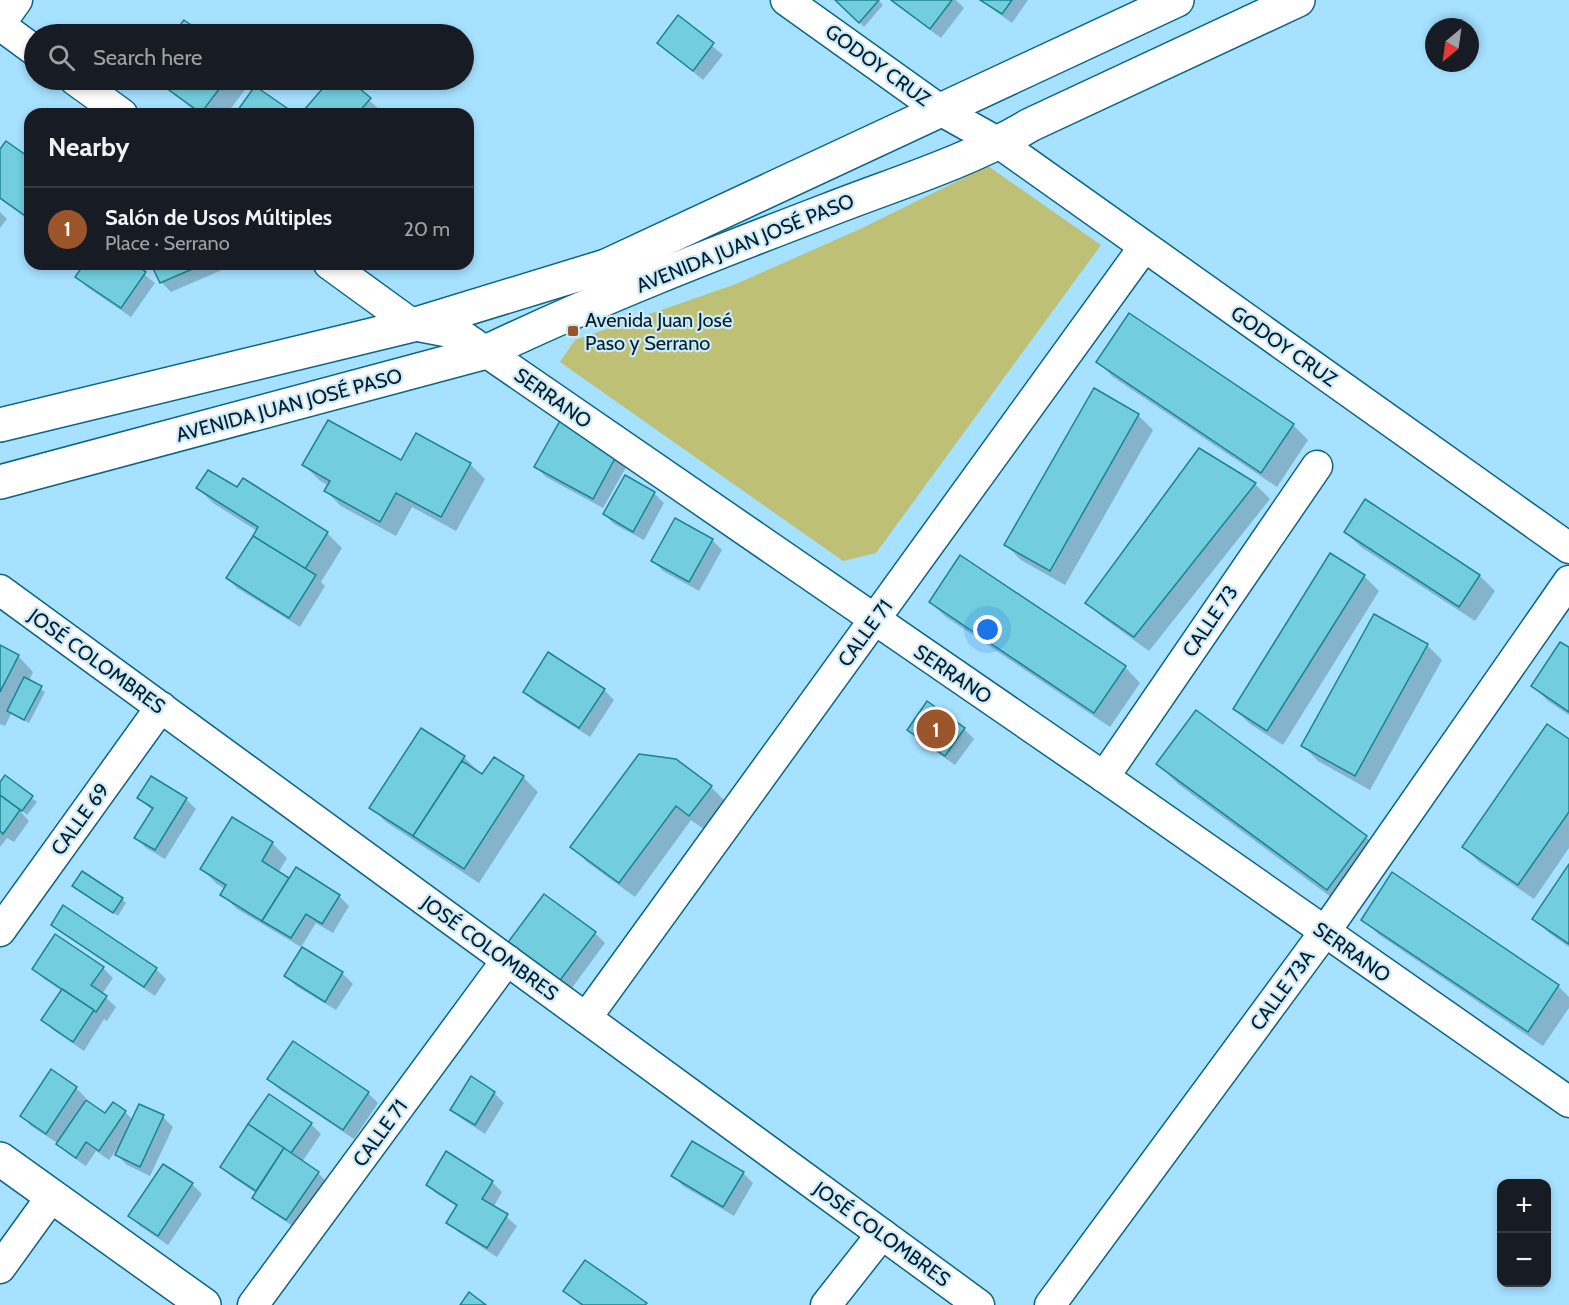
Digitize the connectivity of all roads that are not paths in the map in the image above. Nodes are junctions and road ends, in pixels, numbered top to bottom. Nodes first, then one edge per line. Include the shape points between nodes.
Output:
1 (17, 0) edge
2 (786, 0) edge
3 (1177, 0) edge
4 (1299, 0) edge
5 (0, 25) edge
6 (24, 43) edge
7 (89, 90) edge
8 (114, 108) edge
9 (940, 110) junction
10 (999, 143) junction
11 (1144, 247) junction
12 (337, 270) edge
13 (413, 325) junction
14 (486, 352) junction
15 (0, 424) edge
16 (1317, 466) dead end
17 (0, 482) edge
18 (1569, 548) edge
19 (1569, 581) edge
20 (0, 590) edge
21 (874, 621) junction
22 (161, 707) junction
23 (1104, 777) junction
24 (0, 931) edge
25 (1324, 933) junction
26 (507, 960) junction
27 (586, 1018) junction
28 (1569, 1102) edge
29 (0, 1159) edge
30 (52, 1196) junction
31 (882, 1234) junction
32 (0, 1268) edge
33 (204, 1305) edge
34 (253, 1305) edge
35 (826, 1305) edge
36 (979, 1305) edge
37 (1050, 1305) edge

1 - 5 street
2 - 9 street, GODOY CRUZ
3 - 9 main road, AVENIDA JUAN JOSÉ PASO
4 - 10 main road, AVENIDA JUAN JOSÉ PASO via 1029,125
5 - 6 street
7 - 8 street
9 - 10 street, GODOY CRUZ
9 - 13 main road, AVENIDA JUAN JOSÉ PASO via 606,266
10 - 11 street, GODOY CRUZ
10 - 14 main road, AVENIDA JUAN JOSÉ PASO via 784,226
11 - 18 street, GODOY CRUZ
11 - 21 street, CALLE 71
12 - 13 street, SERRANO
13 - 14 street, SERRANO via 460,334
13 - 15 main road, AVENIDA JUAN JOSÉ PASO
14 - 17 main road, AVENIDA JUAN JOSÉ PASO
14 - 21 street, SERRANO
16 - 23 street, CALLE 73
19 - 25 street, CALLE 73A
20 - 22 street, JOSÉ COLOMBRES
21 - 23 street, SERRANO
21 - 27 street, CALLE 71
22 - 24 street, CALLE 69
22 - 26 street, JOSÉ COLOMBRES
23 - 25 street, SERRANO
25 - 28 street, SERRANO
25 - 37 street, CALLE 73A
26 - 27 street, JOSÉ COLOMBRES
26 - 34 street, CALLE 71
27 - 31 street, JOSÉ COLOMBRES
29 - 30 main road
30 - 32 street
30 - 33 main road
31 - 35 street
31 - 36 street, JOSÉ COLOMBRES

